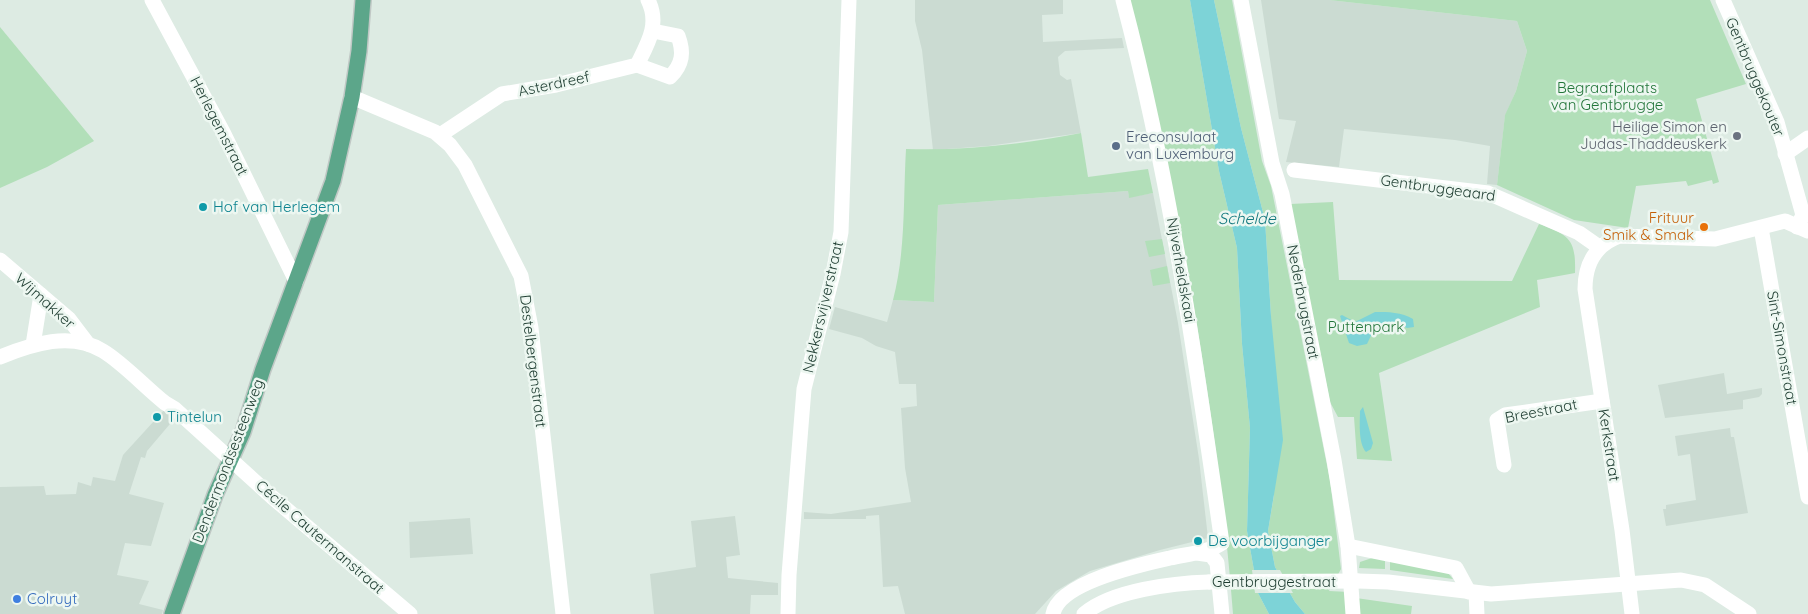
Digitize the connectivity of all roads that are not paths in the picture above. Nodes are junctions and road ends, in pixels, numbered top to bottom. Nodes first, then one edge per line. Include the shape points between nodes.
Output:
1 (152, 0) edge
2 (363, 0) edge
3 (648, 0) edge
4 (849, 0) edge
5 (1124, 0) edge
6 (1242, 0) edge
7 (1723, 0) edge
8 (653, 32) junction
9 (637, 65) junction
10 (352, 97) junction
11 (1808, 138) edge
12 (445, 140) junction
13 (1785, 154) junction
14 (1294, 170) dead end
15 (1761, 228) junction
16 (1803, 229) edge
17 (1600, 247) junction
18 (0, 260) edge
19 (296, 281) junction
20 (41, 295) junction
21 (33, 344) junction
22 (88, 344) junction
23 (0, 357) edge
24 (1602, 400) junction
25 (232, 460) junction
26 (1504, 465) dead end
27 (1808, 497) edge
28 (1348, 546) junction
29 (1195, 553) junction
30 (1354, 575) junction
31 (1628, 585) junction
32 (1076, 589) junction
33 (1472, 592) junction
34 (172, 614) edge
35 (410, 614) edge
36 (562, 614) edge
37 (788, 614) edge
38 (1053, 614) edge
39 (1078, 614) edge
40 (1084, 614) edge
41 (1222, 614) edge
42 (1354, 614) edge
43 (1477, 614) edge
44 (1632, 614) edge
45 (1749, 614) edge

1 - 19 street, Herlegemstraat via 227,140
2 - 10 main road, Dendermondsesteenweg
3 - 8 street via 652,9
4 - 37 street, Nekkersvijverstraat via 840,232 833,274 804,389
5 - 29 street, Nijverheidskaai via 1157,142 1189,314 1222,543
6 - 28 street, Nederbrugstraat via 1272,163 1282,194 1324,404
7 - 13 street, Gentbruggekouter via 1777,122
8 - 9 street
8 - 9 street via 678,36 682,47 679,68 670,77
9 - 12 street, Asterdreef via 556,85 502,94
10 - 12 street
10 - 19 main road, Dendermondsesteenweg via 333,181
11 - 13 street
12 - 36 street, Destelbergenstraat via 465,166 521,276 531,328
13 - 16 street, Gentbruggekouter via 1803,215
14 - 17 street, Gentbruggeaard via 1488,192 1579,232
15 - 16 street via 1785,221
15 - 17 street via 1714,239 1620,236
15 - 27 street, Sint-Simonstraat
17 - 24 street, Kerkstraat via 1585,277
18 - 20 street, Wijmakker
19 - 25 main road, Dendermondsesteenweg
20 - 21 street
20 - 22 street, Wijmakker via 69,319
21 - 22 street via 54,340
21 - 23 street
22 - 25 street, Cécile Cautermanstraat via 104,351
24 - 26 street, Breestraat via 1505,415 1497,420
24 - 31 street, Kerkstraat
25 - 34 main road, Dendermondsesteenweg via 215,495
25 - 35 street, Cécile Cautermanstraat
28 - 30 street, Nederbrugstraat
28 - 33 street via 1456,568
29 - 32 street via 1129,568
29 - 41 street via 1211,555 1218,563
30 - 33 street, Gentbruggestraat
30 - 40 street, Gentbruggestraat, bridge via 1153,587 1112,600
30 - 42 street, Nederbrugstraat
31 - 33 street, Gentbruggestraat via 1491,594
31 - 44 street, Kerkstraat
31 - 45 street, Gentbruggestraat via 1682,580 1705,585
32 - 38 street via 1054,609
32 - 39 street
33 - 43 street

